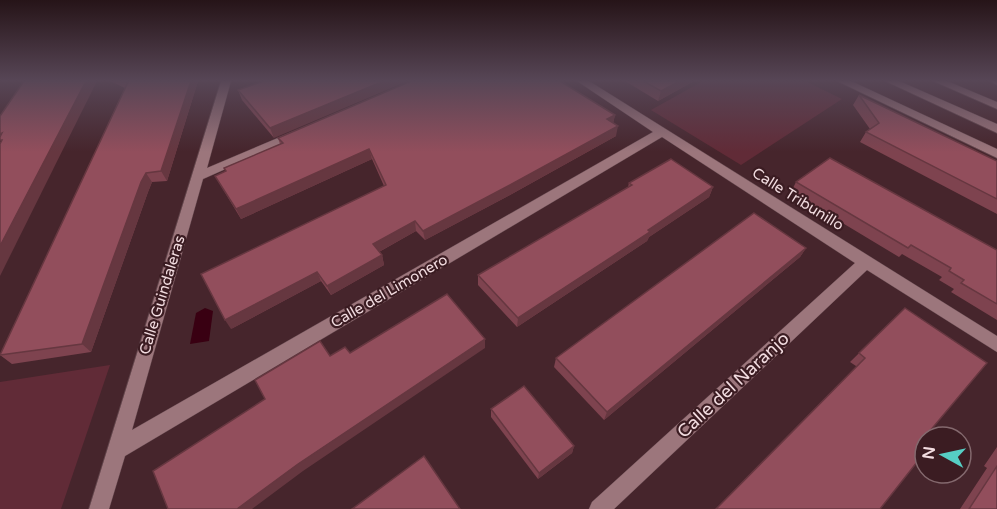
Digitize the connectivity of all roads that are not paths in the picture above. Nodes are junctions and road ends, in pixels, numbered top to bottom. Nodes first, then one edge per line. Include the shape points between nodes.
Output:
1 (219, 105) edge
2 (619, 105) edge
3 (892, 105) edge
4 (943, 105) edge
5 (997, 129) edge
6 (305, 131) edge
7 (662, 132) junction
8 (997, 154) edge
9 (197, 177) junction
10 (866, 262) junction
11 (997, 345) edge
12 (116, 450) junction
13 (99, 509) edge
14 (599, 509) edge

1 - 9 street, Calle Guindaleras
2 - 7 street, Calle Tribunillo
3 - 8 street
4 - 5 street
6 - 9 street
7 - 10 street, Calle Tribunillo
7 - 12 street, Calle del Limonero
9 - 12 street, Calle Guindaleras
10 - 11 street, Calle Tribunillo
10 - 14 street, Calle del Naranjo
12 - 13 street, Calle Guindaleras

